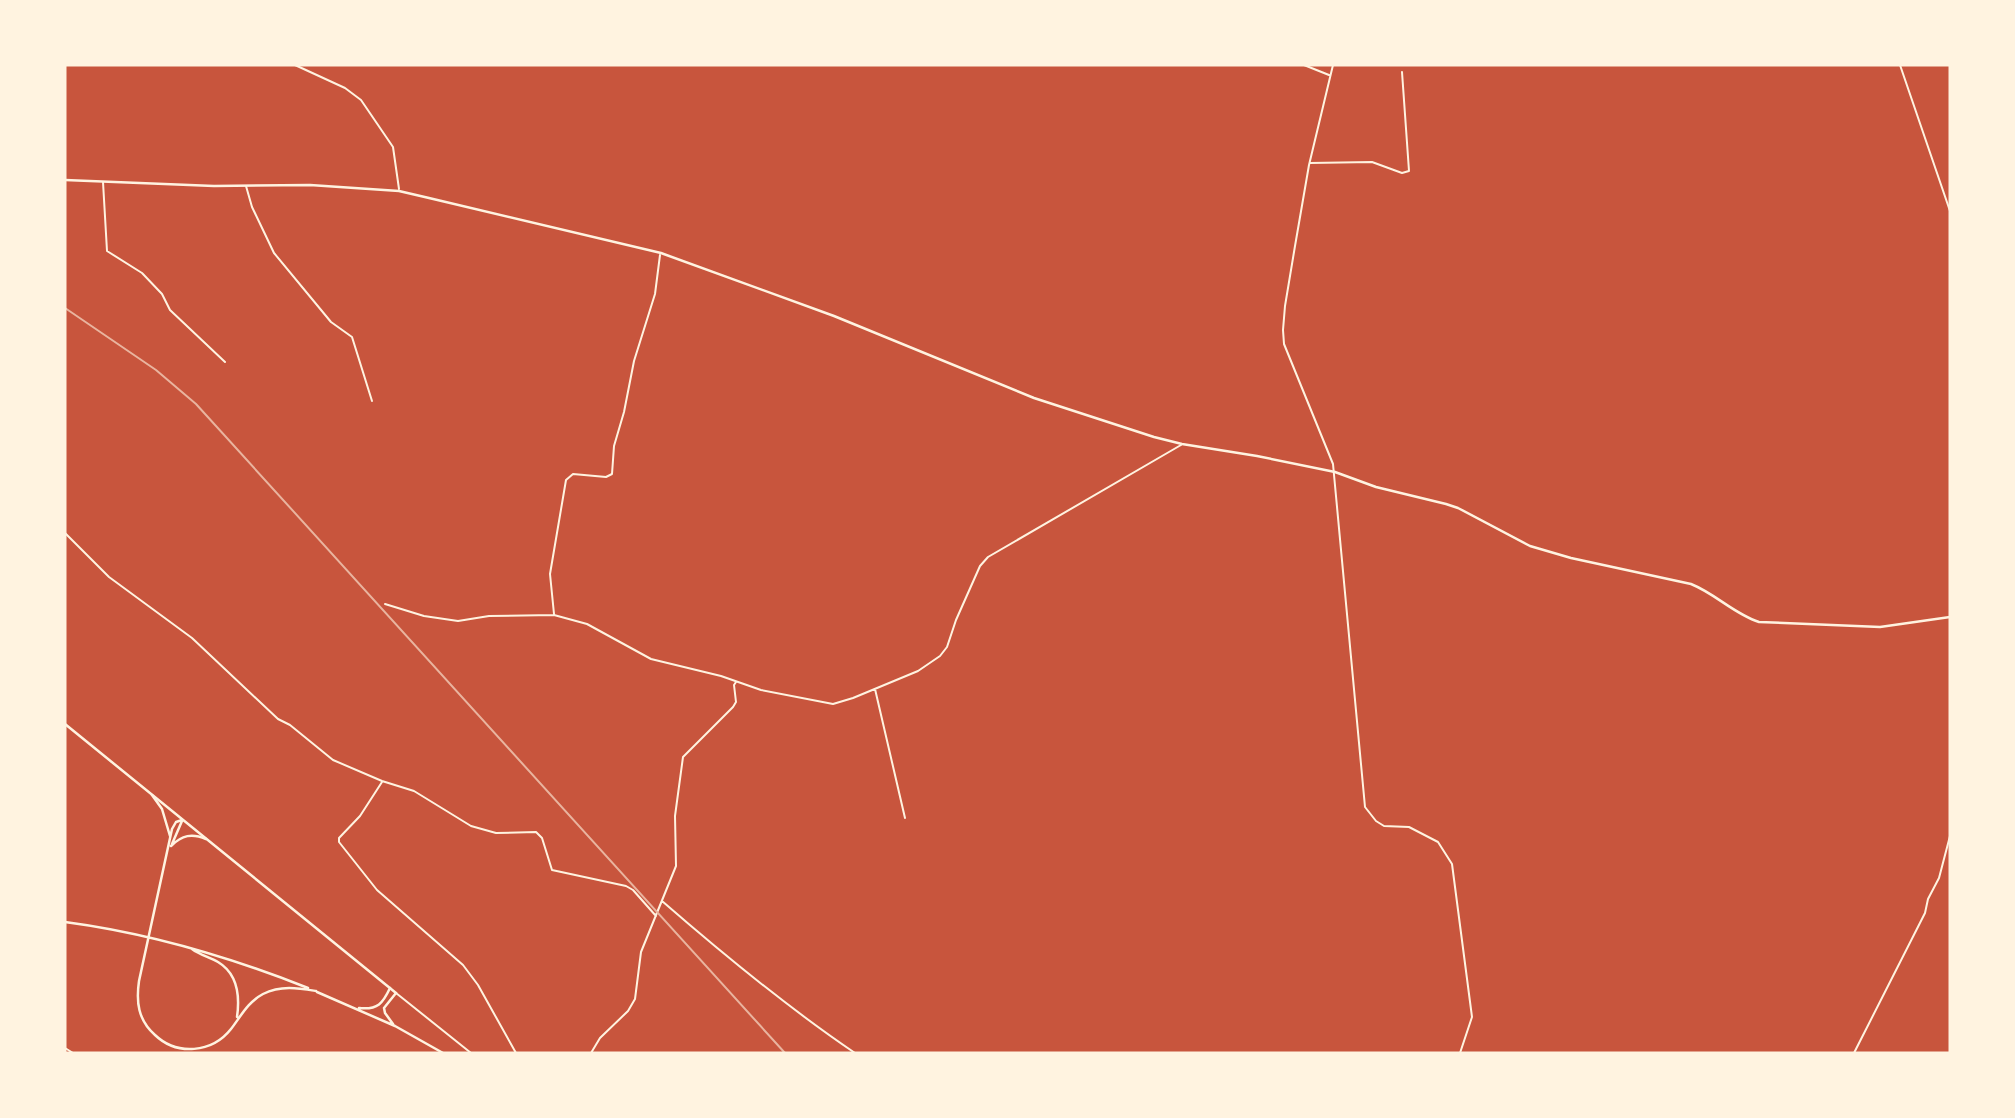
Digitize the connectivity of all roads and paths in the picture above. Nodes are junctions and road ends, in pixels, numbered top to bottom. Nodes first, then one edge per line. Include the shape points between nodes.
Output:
1 (295, 65) edge
2 (1304, 65) edge
3 (1333, 65) edge
4 (1900, 65) edge
5 (1402, 72) dead end
6 (1330, 76) junction
7 (1310, 163) junction
8 (65, 180) edge
9 (103, 182) junction
10 (246, 186) junction
11 (399, 191) junction
12 (1950, 211) edge
13 (661, 253) junction
14 (225, 362) dead end
15 (372, 401) dead end
16 (1182, 444) junction
17 (1335, 472) junction
18 (65, 533) edge
19 (385, 604) dead end
20 (554, 615) junction
21 (1950, 617) edge
22 (738, 681) junction
23 (874, 688) junction
24 (65, 724) edge
25 (382, 782) junction
26 (152, 795) junction
27 (905, 818) dead end
28 (182, 820) junction
29 (1950, 836) edge
30 (206, 839) junction
31 (170, 846) junction
32 (662, 901) junction
33 (656, 916) junction
34 (65, 922) edge
35 (192, 948) junction
36 (390, 988) junction
37 (316, 991) junction
38 (396, 993) junction
39 (355, 1008) junction
40 (236, 1020) junction
41 (395, 1026) junction
42 (65, 1048) edge
43 (73, 1053) edge
44 (443, 1053) edge
45 (471, 1053) edge
46 (516, 1053) edge
47 (591, 1053) edge
48 (855, 1053) edge
49 (1460, 1053) edge
50 (1854, 1053) edge

1 - 11 street via 361,100 392,144
2 - 6 street
3 - 6 street
4 - 12 street
5 - 7 street via 1409,172 1372,162
6 - 7 street
7 - 17 street via 1284,344
8 - 9 street
9 - 10 street
9 - 14 street via 107,251 142,273 170,310
10 - 11 street
10 - 15 street via 274,253 331,322 352,337
11 - 13 street
13 - 16 street via 834,316 1034,398
13 - 20 street via 655,294 614,446 612,474 573,474 566,480 550,573
16 - 17 street
16 - 23 street via 988,557 970,587 944,652 922,669
17 - 21 street via 1458,508 1530,546 1691,584 1759,622 1880,627
17 - 49 street via 1364,803 1384,826 1409,827 1438,842 1452,864 1472,1017
18 - 25 street via 109,577 192,638 278,719 333,760
19 - 20 street via 458,621
20 - 22 street via 587,624 645,657
22 - 23 street via 829,704
22 - 32 street via 733,707 683,757 675,816 676,866
23 - 27 street
24 - 26 street
25 - 33 street via 414,791 484,830 536,832 552,870 630,888
25 - 46 street via 339,842 377,891 463,965
26 - 28 street
26 - 31 street via 162,809
28 - 30 street
28 - 31 street
28 - 31 street via 174,824
29 - 50 street via 1925,913
30 - 31 street via 187,835
30 - 36 street
31 - 40 street via 145,955 138,1009 161,1040 183,1049 201,1048 221,1038
32 - 33 street
32 - 48 street via 744,972
33 - 47 street via 641,952 633,1004
34 - 35 street
35 - 37 street
35 - 40 street via 231,976 238,989
36 - 38 street
36 - 39 street via 377,1008
37 - 39 street
37 - 40 street via 273,989 253,1000
38 - 41 street via 384,1010
38 - 45 street
39 - 41 street
41 - 44 street
42 - 43 street

